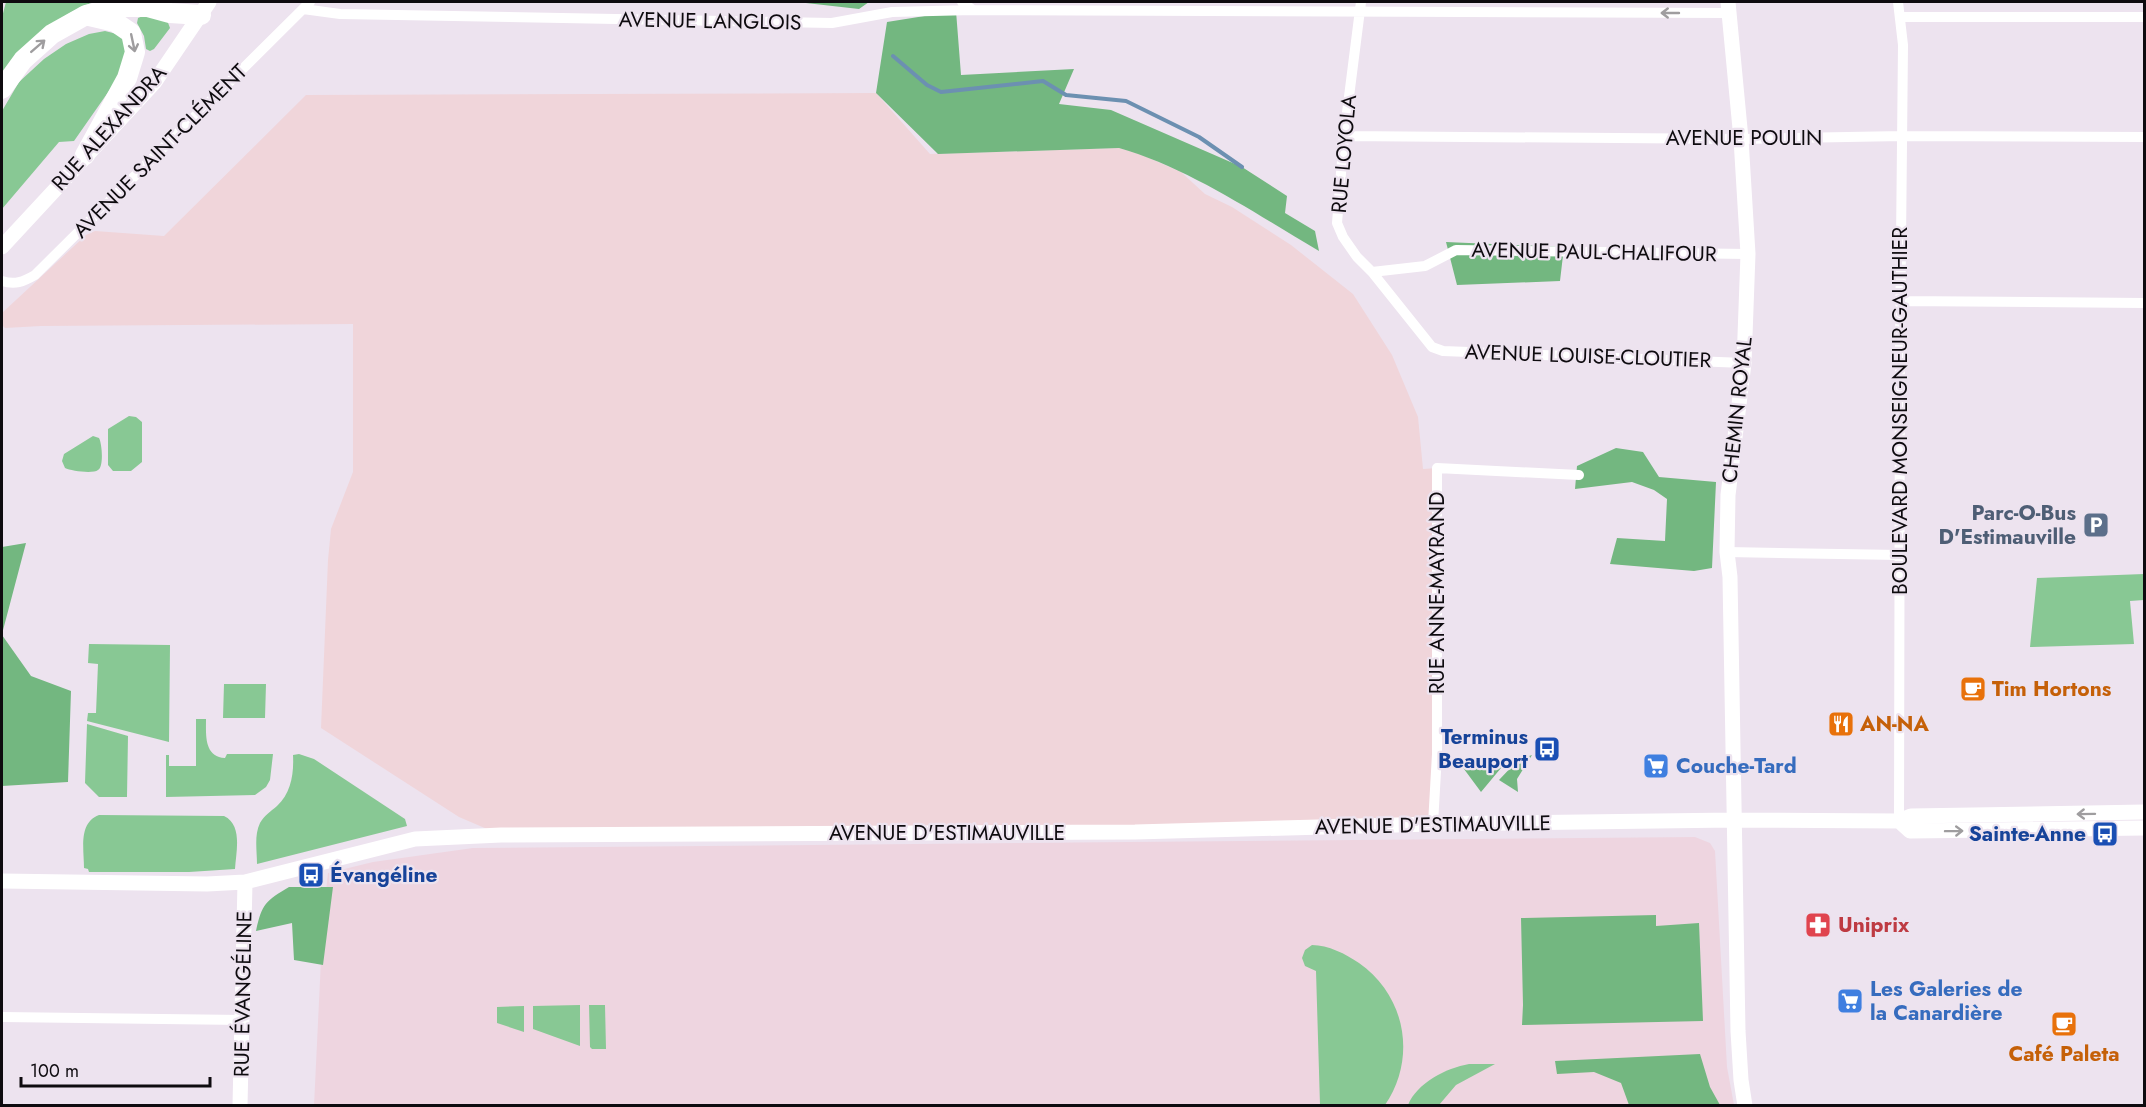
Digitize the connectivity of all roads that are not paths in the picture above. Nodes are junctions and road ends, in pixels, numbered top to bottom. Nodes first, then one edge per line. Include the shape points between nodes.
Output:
1 (962, 2) edge
2 (1898, 2) edge
3 (306, 5) edge
4 (200, 6) edge
5 (1361, 6) edge
6 (893, 7) edge
7 (1728, 7) edge
8 (973, 10) junction
9 (86, 15) junction
10 (2145, 16) edge
11 (1901, 17) junction
12 (2, 89) edge
13 (1344, 136) junction
14 (1903, 136) junction
15 (2145, 137) edge
16 (1741, 140) junction
17 (85, 155) junction
18 (2, 247) edge
19 (1748, 254) junction
20 (1372, 272) junction
21 (2, 281) edge
22 (1900, 301) junction
23 (2145, 303) edge
24 (1432, 347) joint
25 (1744, 363) junction
26 (1579, 475) dead end
27 (1727, 552) junction
28 (1900, 555) junction
29 (2145, 812) edge
30 (1733, 819) junction
31 (1899, 821) junction
32 (1433, 824) junction
33 (2145, 828) edge
34 (2, 882) edge
35 (244, 882) junction
36 (2, 1017) edge
37 (243, 1020) junction
38 (240, 1106) edge
39 (1745, 1106) edge

1 - 8 street
2 - 11 street, BOULEVARD MONSEIGNEUR-GAUTHIER
3 - 6 street, AVENUE LANGLOIS via 340,14 832,23
3 - 21 street, AVENUE SAINT-CLÉMENT via 35,275 24,282
4 - 9 highway via 170,12 118,7
4 - 17 main road, RUE ALEXANDRA via 154,83
7 -> 5 street, AVENUE LANGLOIS
5 - 8 street, AVENUE LANGLOIS
5 - 13 street, RUE LOYOLA
6 - 8 street, AVENUE LANGLOIS
7 - 16 main road, CHEMIN ROYAL
12 -> 9 highway via 30,53 52,34
9 -> 17 highway via 114,21 130,33 135,52 127,78
10 - 11 street
11 - 14 street, BOULEVARD MONSEIGNEUR-GAUTHIER
13 - 16 street, AVENUE POULIN
13 - 20 street, RUE LOYOLA via 1338,223 1343,237
14 - 15 street, AVENUE POULIN
14 - 16 street, AVENUE POULIN
14 - 22 street, BOULEVARD MONSEIGNEUR-GAUTHIER
16 - 19 main road, CHEMIN ROYAL
17 - 18 main road, RUE ALEXANDRA
19 - 20 street, AVENUE PAUL-CHALIFOUR via 1456,250 1425,266
19 - 25 main road, CHEMIN ROYAL
20 - 24 street, RUE LOYOLA
22 - 23 street
22 - 28 street, BOULEVARD MONSEIGNEUR-GAUTHIER
24 - 25 street, AVENUE LOUISE-CLOUTIER via 1443,351
25 - 27 main road, CHEMIN ROYAL via 1728,495
26 - 32 street, RUE ANNE-MAYRAND via 1437,468
27 - 28 street
27 - 30 main road, CHEMIN ROYAL
28 - 31 street, BOULEVARD MONSEIGNEUR-GAUTHIER
29 -> 31 main road, AVENUE D'ESTIMAUVILLE via 1911,816
30 - 31 main road, AVENUE D'ESTIMAUVILLE
30 - 32 main road, AVENUE D'ESTIMAUVILLE
30 - 39 main road, CHEMIN ROYAL via 1738,1031
31 -> 33 main road, AVENUE D'ESTIMAUVILLE via 1910,831
32 - 35 main road, AVENUE D'ESTIMAUVILLE via 1135,832 429,837
34 - 35 main road, AVENUE D'ESTIMAUVILLE
35 - 37 main road, RUE ÉVANGÉLINE
36 - 37 street
37 - 38 main road, RUE ÉVANGÉLINE

